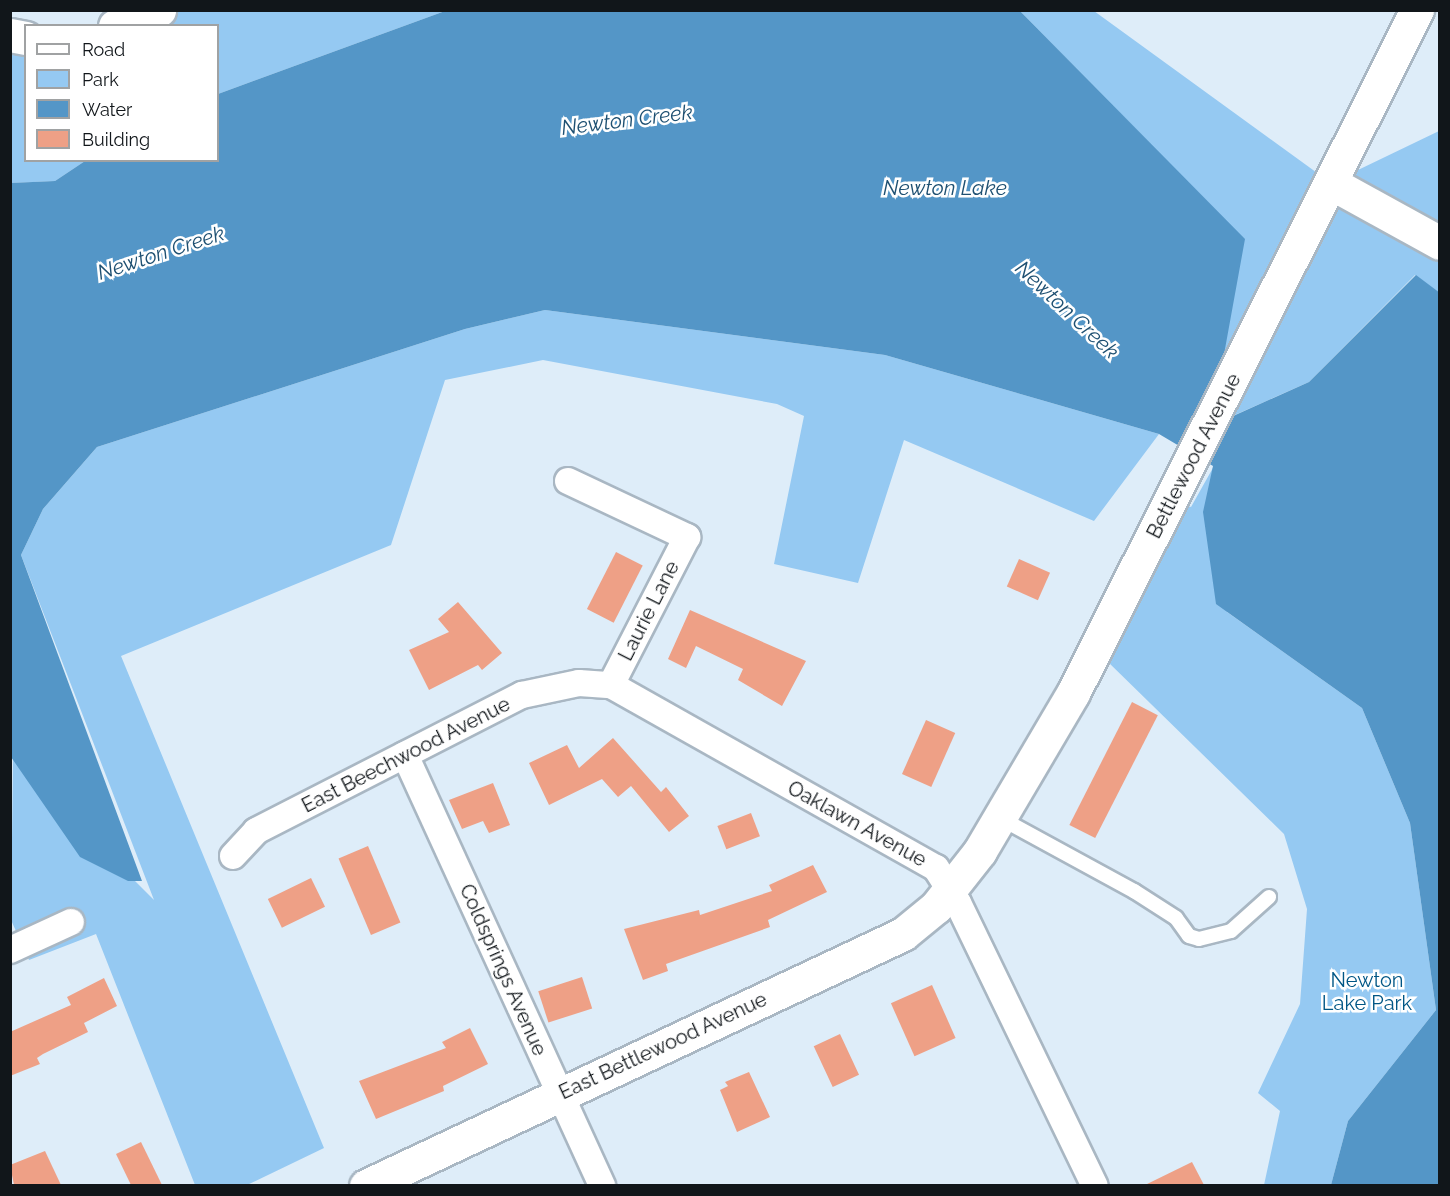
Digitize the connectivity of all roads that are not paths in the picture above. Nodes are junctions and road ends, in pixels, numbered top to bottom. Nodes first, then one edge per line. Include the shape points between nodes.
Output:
1 (159, 10) edge
2 (1417, 10) edge
3 (121, 24) edge
4 (1331, 183) junction
5 (1440, 243) edge
6 (568, 481) dead end
7 (601, 684) junction
8 (405, 755) junction
9 (1000, 818) junction
10 (233, 856) dead end
11 (949, 890) junction
12 (1269, 897) dead end
13 (71, 922) dead end
14 (10, 950) edge
15 (560, 1094) junction
16 (366, 1185) edge
17 (602, 1185) edge
18 (1095, 1185) edge

1 - 3 street
2 - 4 street, Bettlewood Avenue
4 - 5 street
4 - 9 street, Bettlewood Avenue via 1073,693
6 - 7 street, Laurie Lane via 687,537
7 - 8 street, East Beechwood Avenue via 522,695
7 - 11 street, Oaklawn Avenue via 936,868
8 - 10 street, East Beechwood Avenue via 255,831
8 - 15 street, Coldsprings Avenue
9 - 11 street, Bettlewood Avenue
9 - 12 lane via 1134,891 1199,939 1231,931
11 - 15 street, East Bettlewood Avenue via 903,934
11 - 18 street, Oaklawn Avenue
13 - 14 street
15 - 16 street, East Bettlewood Avenue
15 - 17 street, Coldsprings Avenue

